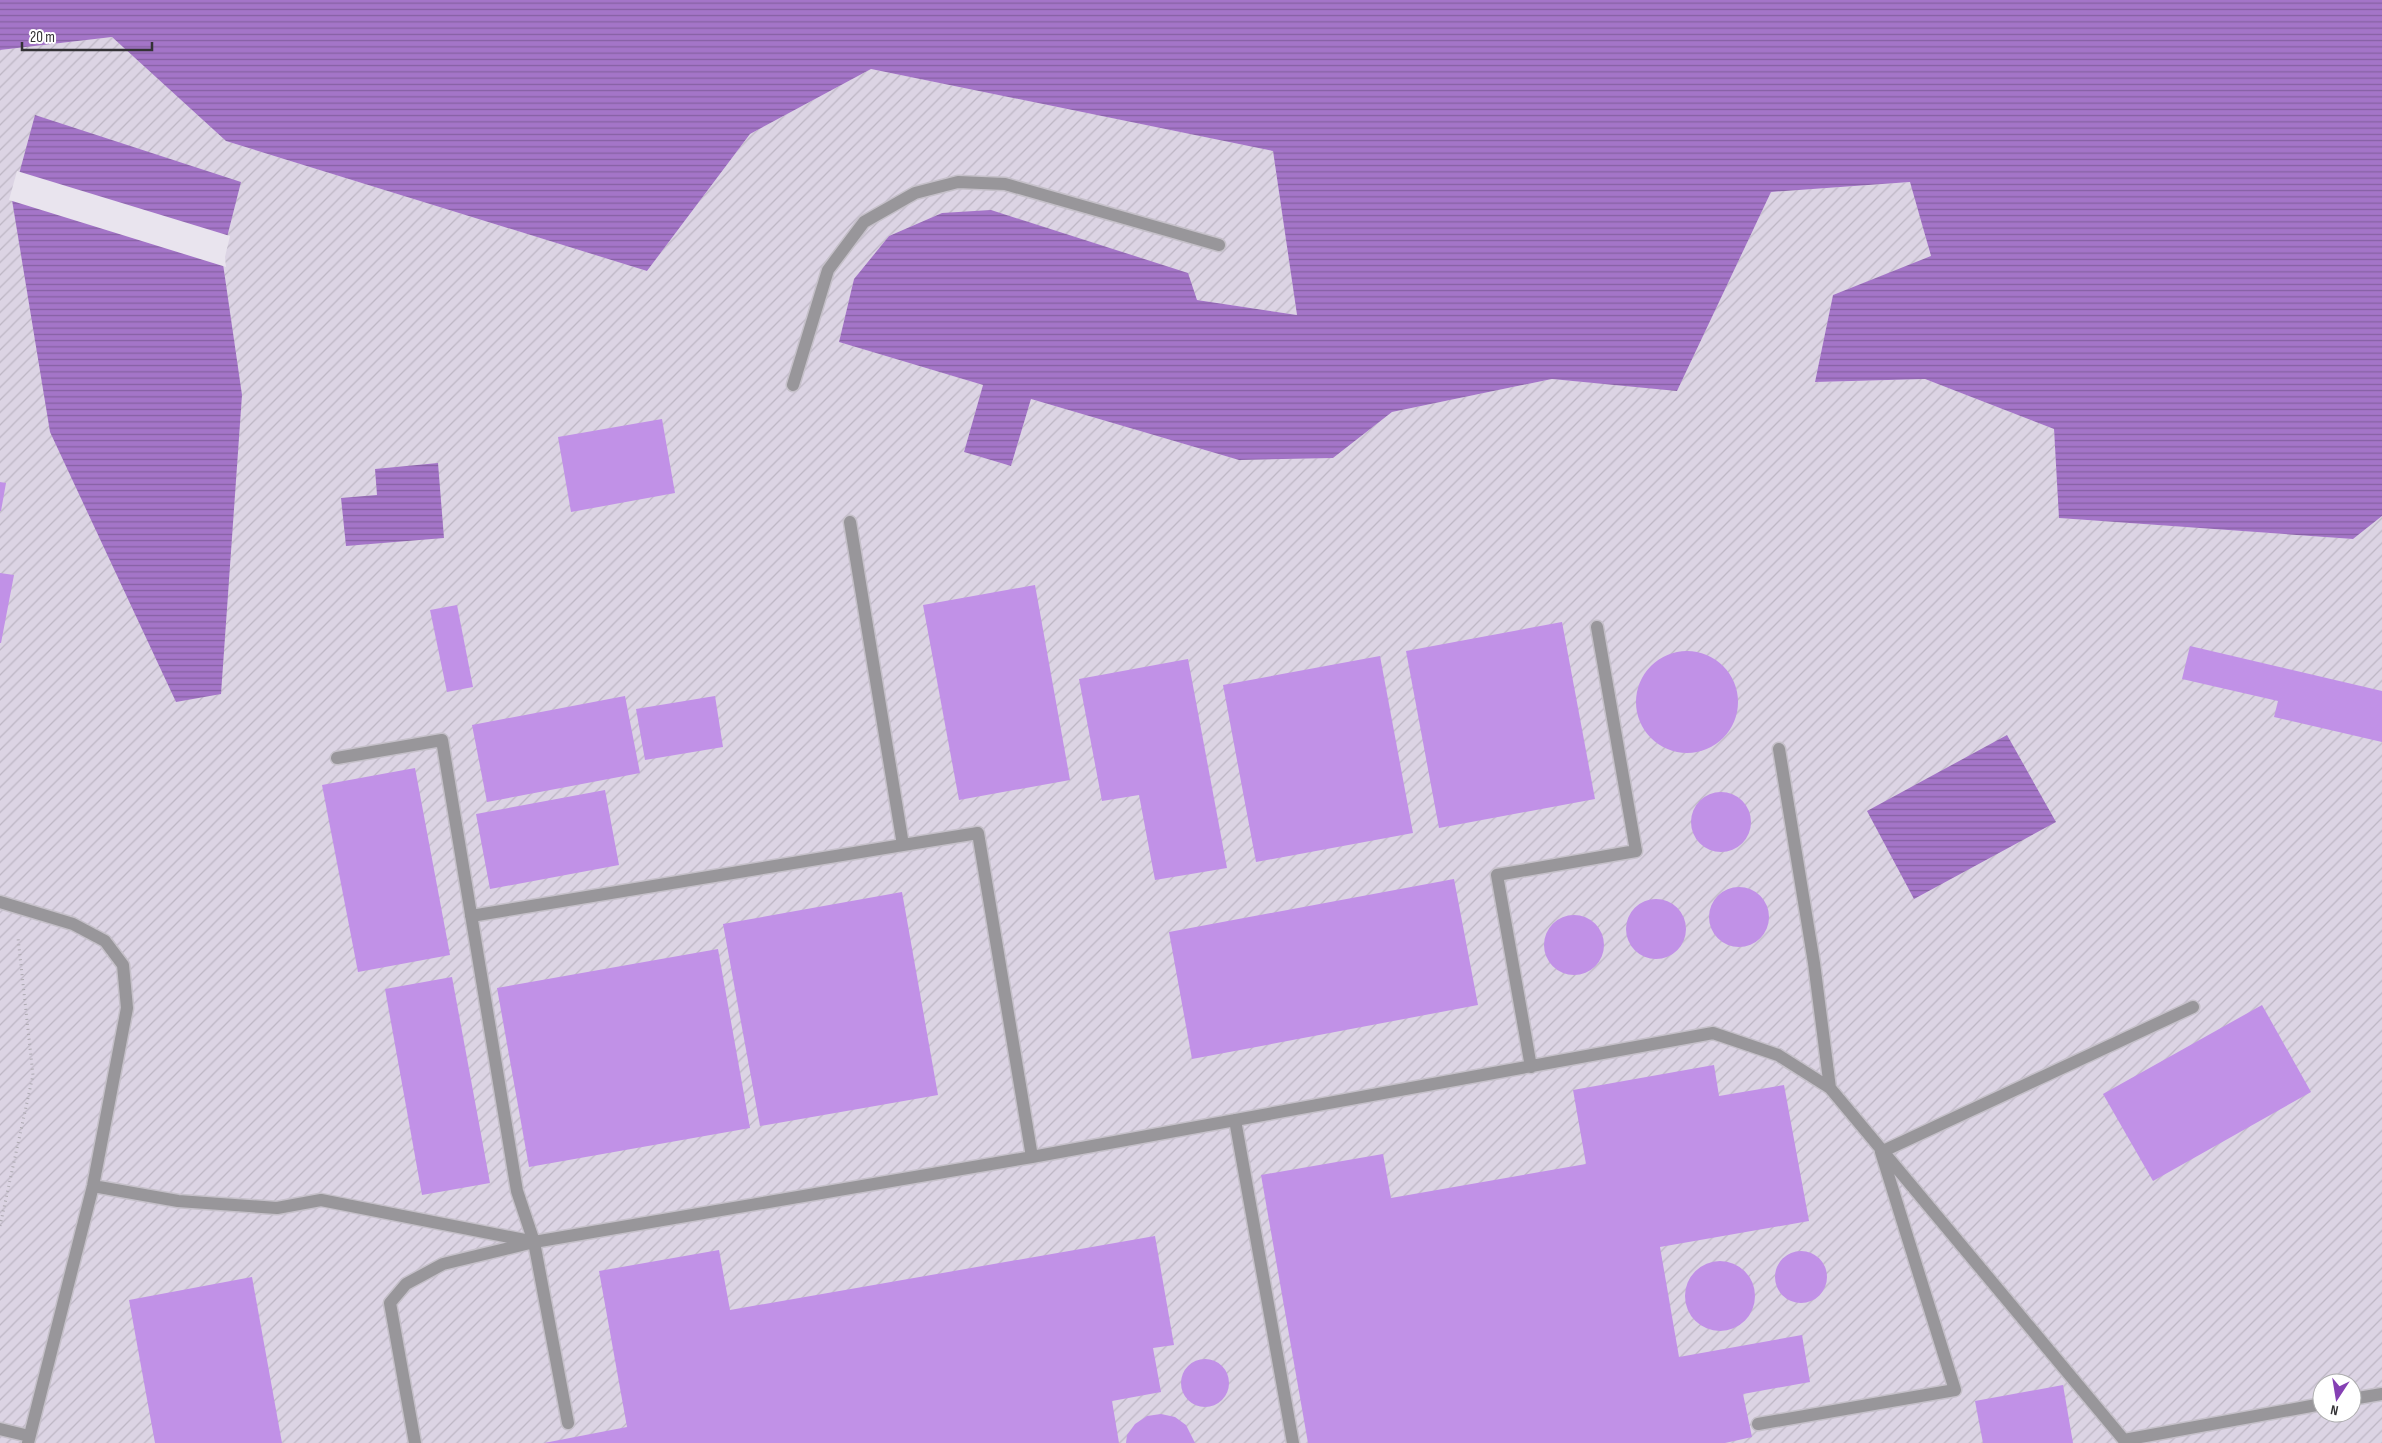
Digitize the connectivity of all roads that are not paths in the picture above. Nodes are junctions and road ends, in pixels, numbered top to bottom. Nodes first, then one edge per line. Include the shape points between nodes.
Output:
1 (1219, 245) dead end
2 (793, 385) dead end
3 (850, 522) dead end
4 (1597, 627) dead end
5 (1779, 749) dead end
6 (337, 758) dead end
7 (903, 845) junction
8 (0, 902) edge
9 (471, 916) junction
10 (2193, 1007) dead end
11 (1531, 1067) junction
12 (1830, 1088) junction
13 (1235, 1120) junction
14 (1881, 1152) junction
15 (1032, 1157) junction
16 (93, 1186) junction
17 (534, 1242) junction
18 (2382, 1394) edge
19 (2362, 1397) edge
20 (2312, 1406) edge
21 (568, 1423) dead end
22 (1758, 1424) dead end
23 (0, 1429) edge
24 (28, 1440) edge
25 (2124, 1442) edge
26 (415, 1443) edge
27 (1293, 1443) edge

1 - 2 lane via 1005,184 958,182 915,193 864,222 828,270
3 - 7 lane
4 - 11 lane via 1636,851 1497,875
5 - 12 lane via 1814,963
6 - 9 lane via 442,740
7 - 9 lane
7 - 15 lane via 978,833
8 - 16 lane via 73,924 105,941 123,965 126,1008
9 - 17 lane via 517,1191
10 - 14 lane
11 - 12 lane via 1713,1033 1778,1055
11 - 13 lane
12 - 14 lane
13 - 15 lane
13 - 27 lane
14 - 22 lane via 1956,1390
14 - 25 lane via 2094,1402
15 - 17 lane
16 - 17 lane via 178,1201 277,1208 321,1200
16 - 24 lane
17 - 21 lane
17 - 26 lane via 443,1264 406,1284 390,1303
18 - 19 lane
20 - 25 lane
23 - 24 lane

